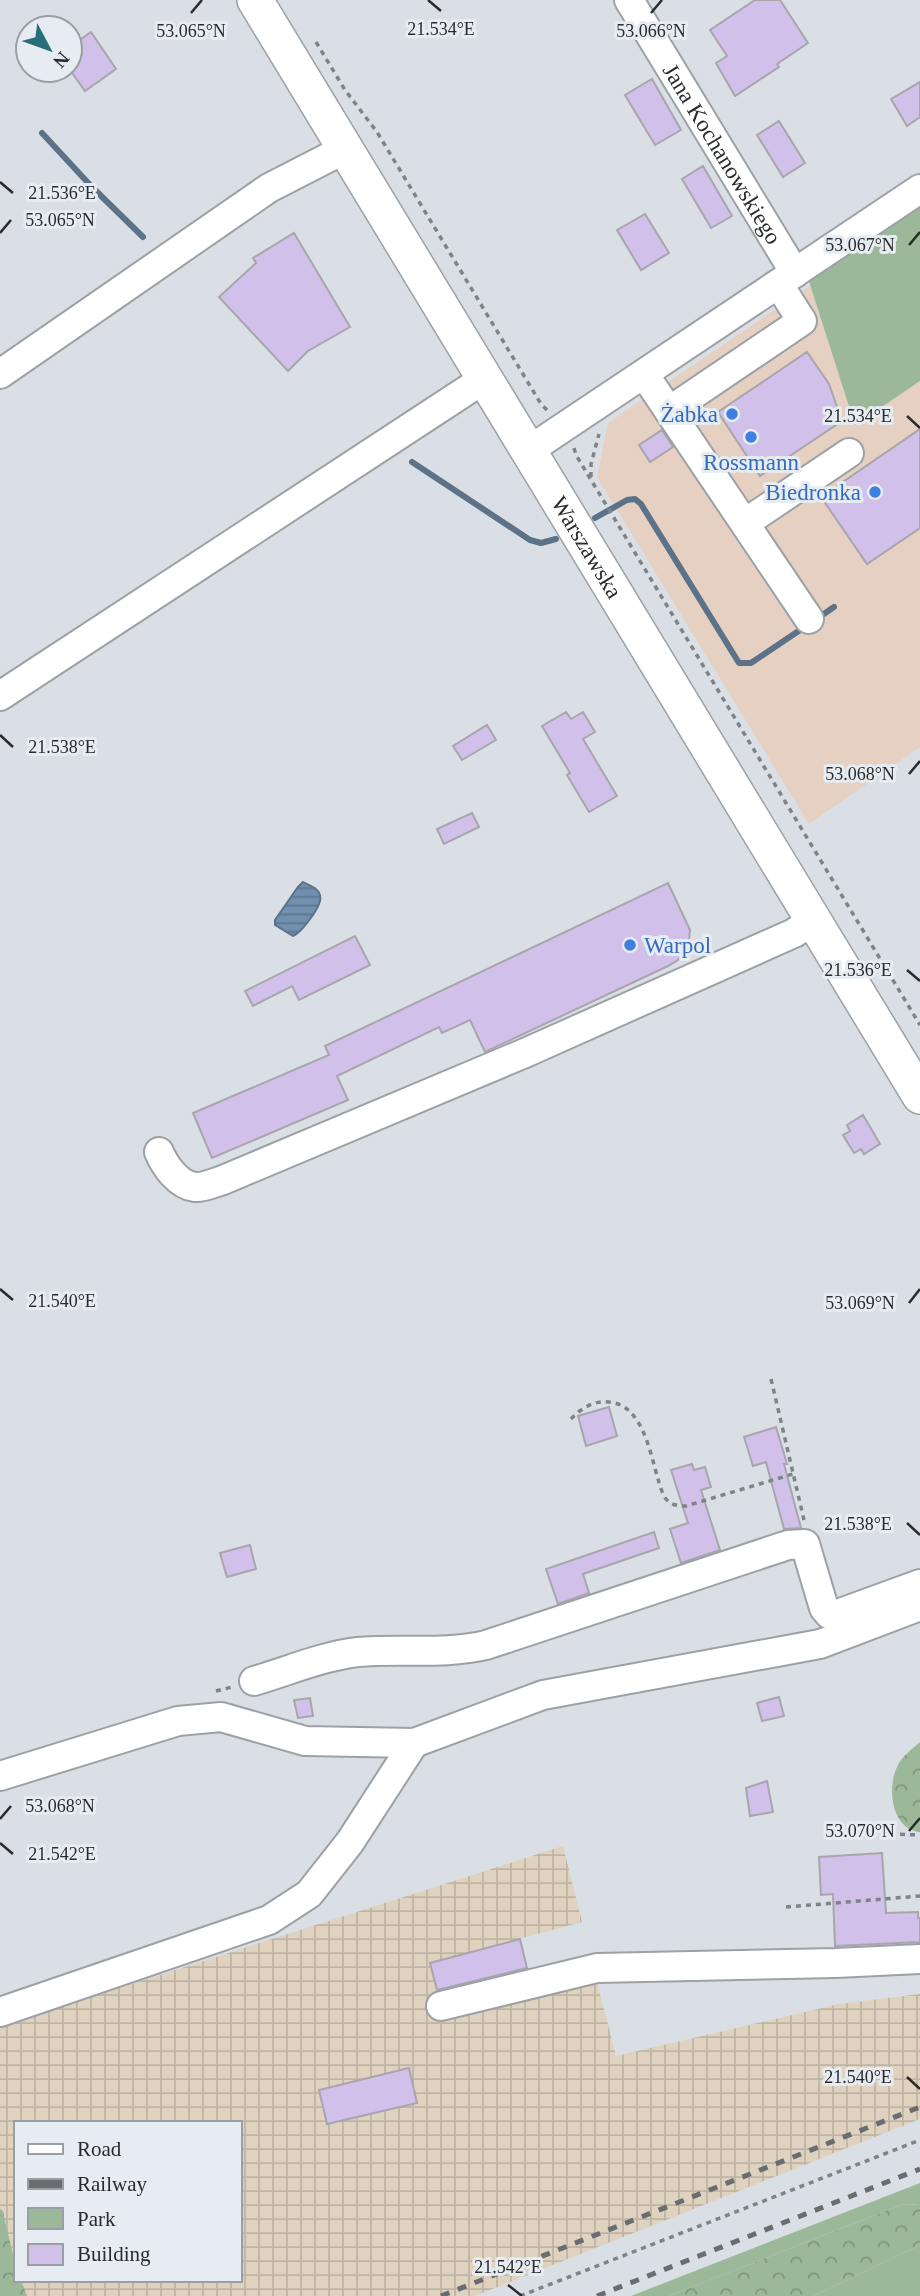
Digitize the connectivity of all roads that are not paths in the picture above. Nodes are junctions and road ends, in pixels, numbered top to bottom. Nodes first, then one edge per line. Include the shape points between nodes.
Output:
1 (256, 0) edge
2 (629, 0) edge
3 (345, 149) junction
4 (920, 188) edge
5 (787, 279) junction
6 (0, 373) edge
7 (644, 374) junction
8 (484, 379) junction
9 (669, 411) junction
10 (528, 451) junction
11 (849, 453) dead end
12 (744, 523) junction
13 (809, 619) dead end
14 (0, 696) edge
15 (814, 920) junction
16 (920, 1096) edge
17 (159, 1152) dead end
18 (920, 1584) edge
19 (920, 1606) edge
20 (254, 1681) dead end
21 (414, 1742) junction
22 (0, 1776) edge
23 (920, 1959) edge
24 (441, 2006) dead end
25 (0, 2012) edge

1 - 3 main road, Warszawska
2 - 5 street, Jana Kochanowskiego
3 - 6 street via 269,188
3 - 8 main road, Warszawska
4 - 5 street
5 - 7 street
5 - 9 street, Jana Kochanowskiego via 802,321
7 - 9 street
7 - 10 street
8 - 10 main road, Warszawska
8 - 14 street
9 - 12 street
10 - 15 main road, Warszawska
11 - 12 street
12 - 13 street
15 - 16 main road, Warszawska
15 - 17 street via 525,1054 223,1180 195,1187 176,1177
18 - 20 street via 829,1614 805,1544 788,1545 486,1645 359,1652
19 - 21 street via 820,1644 543,1695
21 - 22 street via 305,1741 220,1717 178,1721
21 - 25 street via 350,1842 309,1894 269,1920
23 - 24 street via 597,1968

